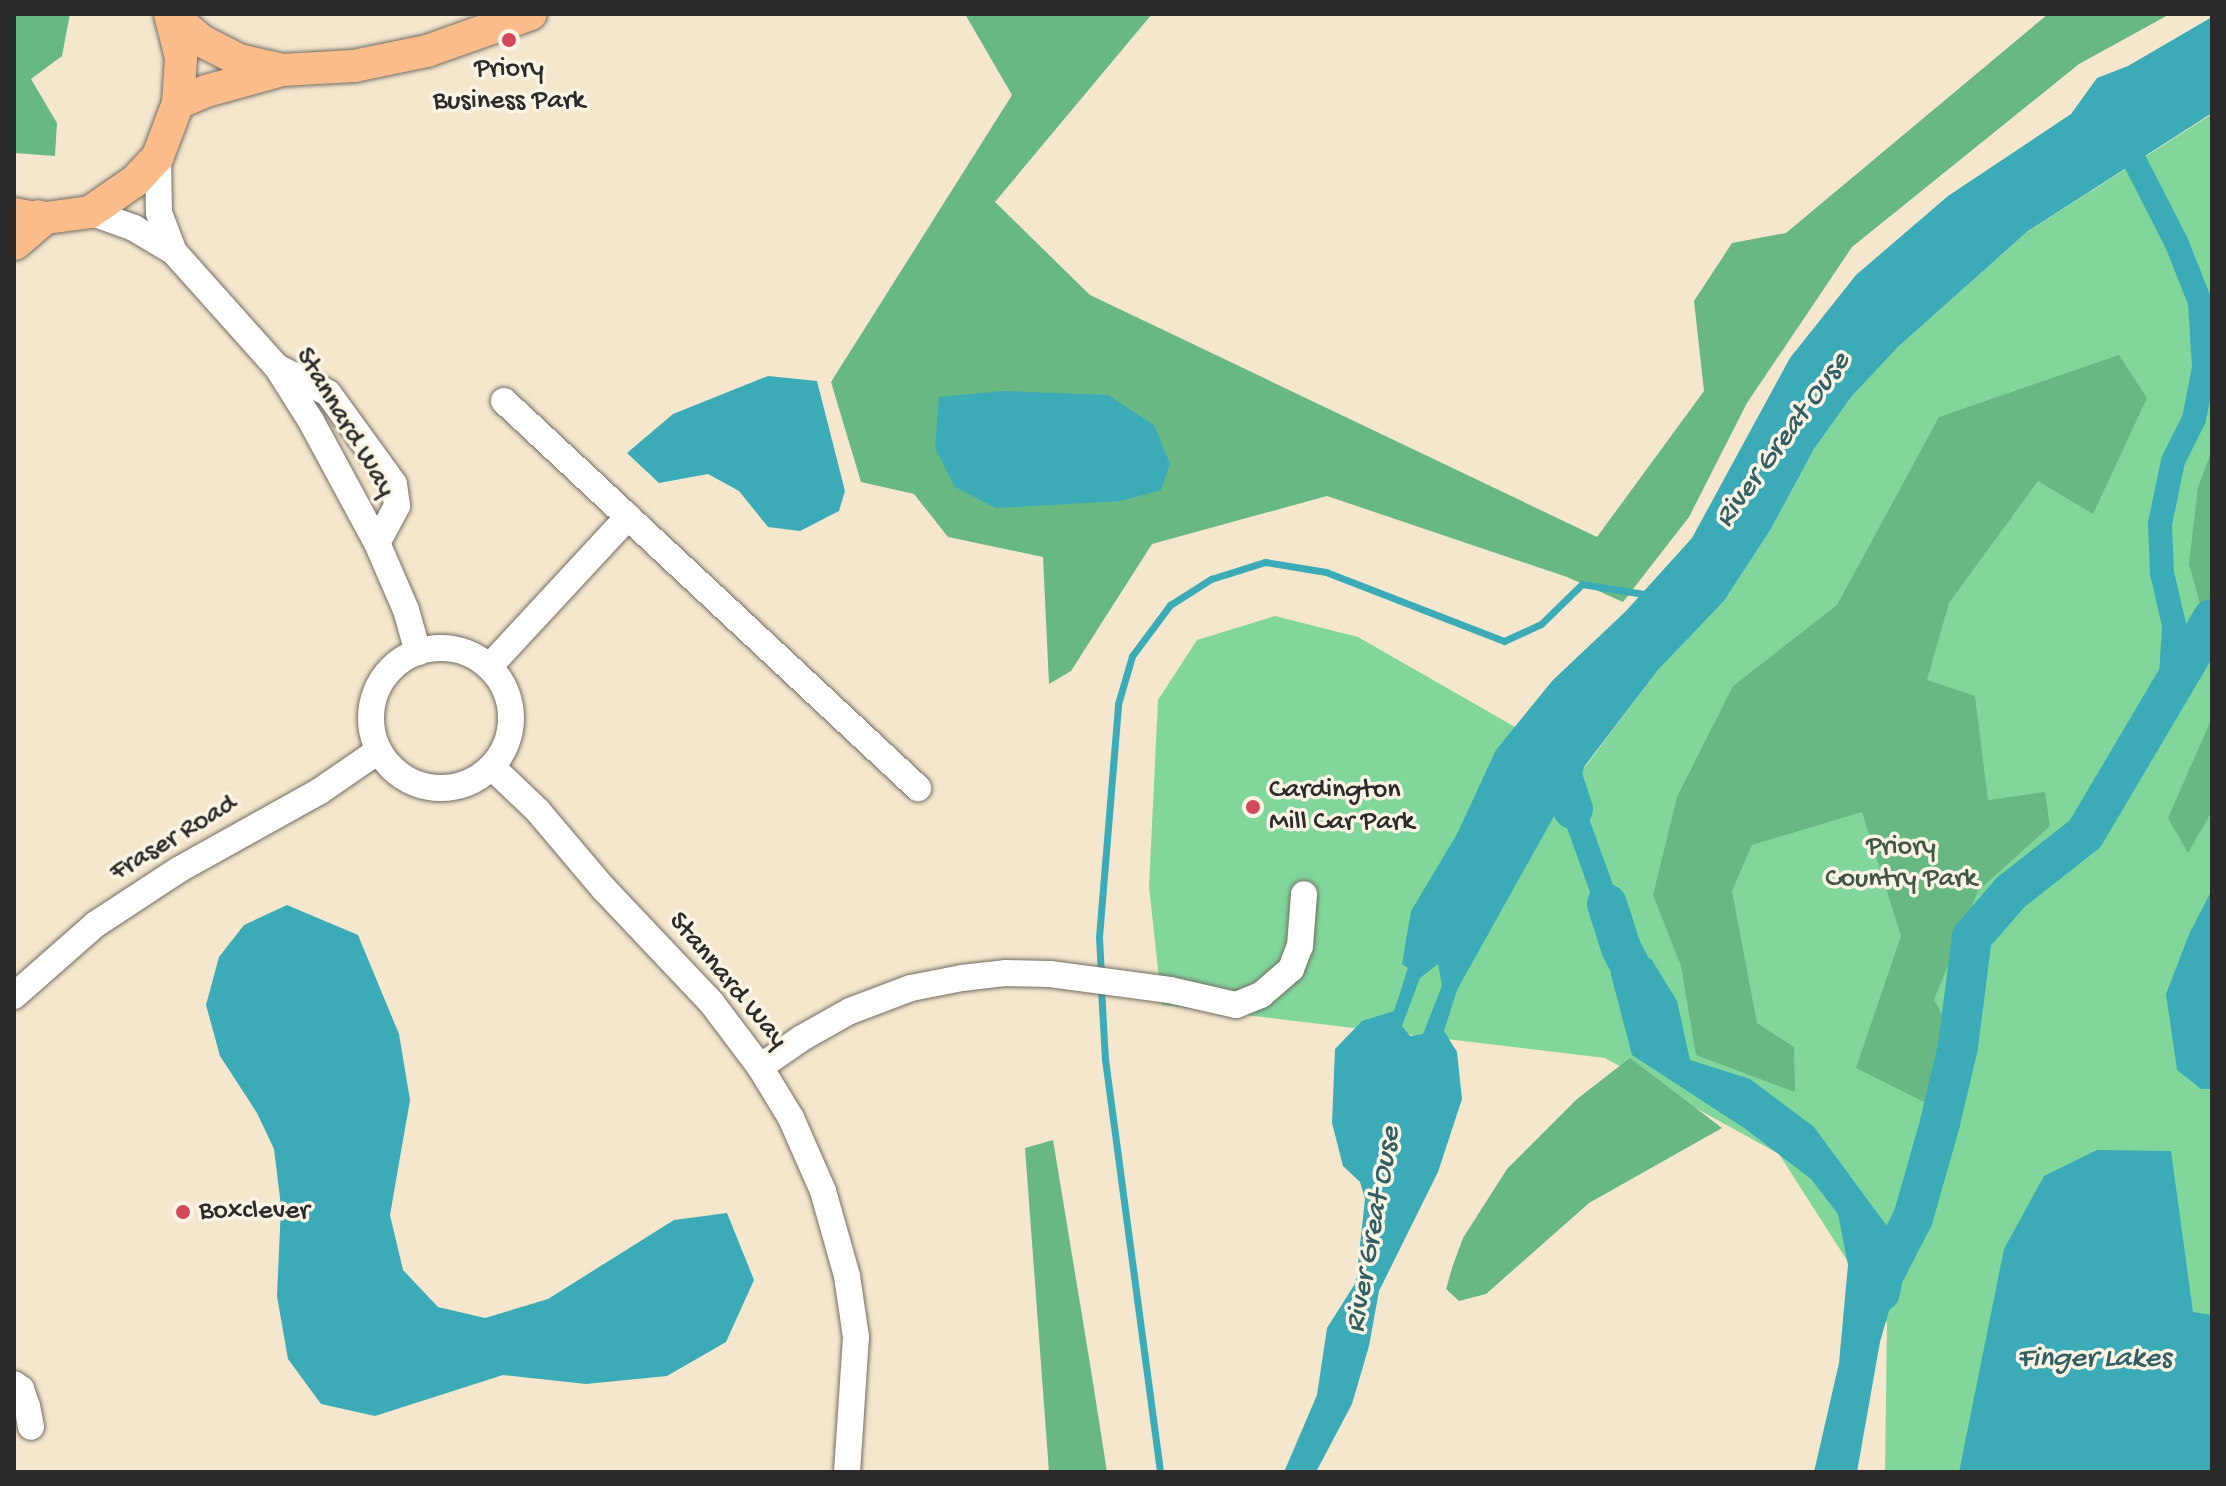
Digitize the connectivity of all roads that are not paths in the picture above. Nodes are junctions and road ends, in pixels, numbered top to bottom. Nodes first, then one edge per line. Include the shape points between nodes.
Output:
1 (170, 14) edge
2 (531, 14) edge
3 (282, 70) junction
4 (178, 103) junction
5 (158, 156) junction
6 (90, 212) junction
7 (22, 225) edge
8 (174, 252) junction
9 (277, 367) junction
10 (504, 401) dead end
11 (628, 517) junction
12 (377, 543) junction
13 (418, 652) junction
14 (489, 667) junction
15 (378, 751) junction
16 (492, 767) junction
17 (918, 788) dead end
18 (1304, 894) dead end
19 (14, 996) edge
20 (760, 1067) junction
21 (14, 1384) edge
22 (31, 1427) dead end
23 (847, 1472) edge

1 - 3 main road via 202,41 239,60
1 - 4 main road via 181,58
2 - 3 main road via 427,51 354,66
3 - 4 main road
4 - 5 main road
5 - 6 main road via 135,181
5 - 8 street, Stannard Way via 159,213
6 - 7 main road
6 - 8 street, Stannard Way via 134,228
8 - 9 street, Stannard Way
9 - 12 street, Stannard Way
9 - 12 street via 328,393 394,484 397,506
10 - 11 street
11 - 14 street
11 - 17 street
12 - 13 street, Stannard Way
13 - 14 street via 446,648
13 - 15 street via 395,665 381,682 371,730
14 - 16 street via 506,690 512,719 507,743
15 - 16 street via 393,770 415,784 440,789 469,783
15 - 19 street, Fraser Road via 96,924
16 - 20 street, Stannard Way via 711,1002
18 - 20 street via 1294,963 1261,995 1236,1005 1170,990 1005,973 911,988 850,1011
20 - 23 street, Stannard Way via 791,1118 823,1191 847,1276 856,1337
21 - 22 street via 24,1397

